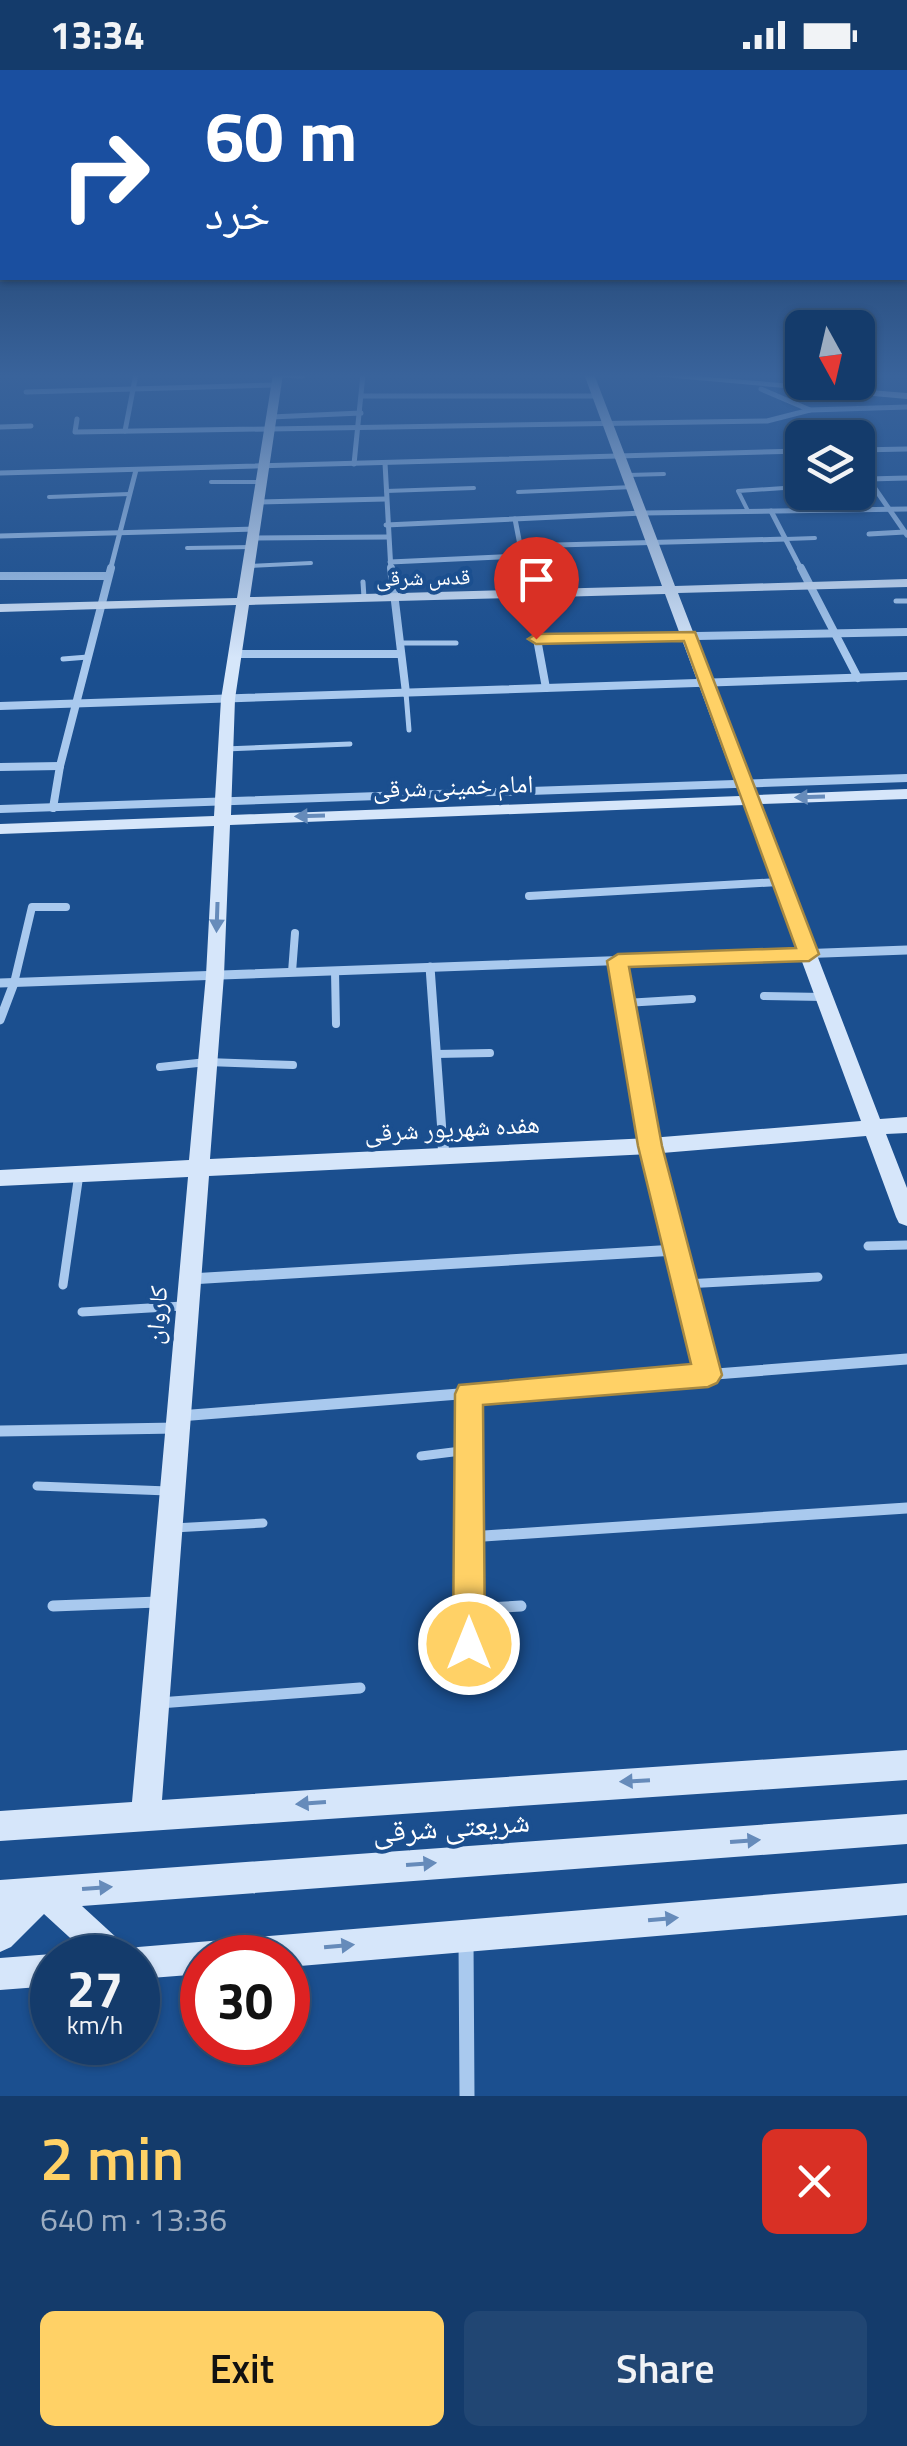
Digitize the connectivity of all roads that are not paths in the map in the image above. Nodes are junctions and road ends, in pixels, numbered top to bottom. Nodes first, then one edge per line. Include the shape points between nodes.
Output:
1 (197, 469) edge
2 (262, 469) edge
3 (385, 469) edge
4 (626, 469) edge
5 (136, 470) junction
6 (0, 473) edge
7 (664, 474) dead end
8 (907, 478) edge
9 (875, 479) edge
10 (631, 481) junction
11 (211, 482) dead end
12 (261, 482) junction
13 (474, 488) dead end
14 (784, 488) dead end
15 (875, 490) edge
16 (518, 492) dead end
17 (129, 494) junction
18 (386, 495) junction
19 (49, 497) dead end
20 (259, 502) junction
21 (907, 508) edge
22 (888, 509) junction
23 (748, 511) junction
24 (771, 511) junction
25 (643, 513) junction
26 (514, 519) junction
27 (903, 523) edge
28 (386, 524) junction
29 (117, 533) junction
30 (869, 534) dead end
31 (906, 534) edge
32 (0, 536) edge
33 (387, 537) junction
34 (254, 538) junction
35 (815, 538) dead end
36 (786, 539) junction
37 (654, 542) junction
38 (519, 546) junction
39 (186, 548) dead end
40 (520, 556) junction
41 (390, 562) junction
42 (311, 563) dead end
43 (250, 566) junction
44 (0, 576) edge
45 (106, 576) junction
46 (363, 582) dead end
47 (907, 582) edge
48 (810, 586) junction
49 (673, 591) junction
50 (527, 594) junction
51 (394, 597) junction
52 (364, 598) junction
53 (244, 601) junction
54 (907, 601) edge
55 (896, 602) dead end
56 (100, 605) junction
57 (0, 608) edge
58 (907, 632) edge
59 (834, 634) junction
60 (690, 636) junction
61 (536, 639) junction
62 (398, 643) junction
63 (456, 643) dead end
64 (235, 654) junction
65 (400, 654) junction
66 (88, 657) junction
67 (63, 658) dead end
68 (907, 676) edge
69 (858, 678) junction
70 (708, 683) junction
71 (546, 688) junction
72 (406, 693) junction
73 (228, 699) junction
74 (77, 703) junction
75 (0, 706) edge
76 (409, 730) dead end
77 (350, 744) dead end
78 (225, 750) junction
79 (60, 766) junction
80 (0, 767) edge
81 (907, 778) edge
82 (748, 792) junction
83 (907, 794) edge
84 (53, 808) junction
85 (0, 809) edge
86 (221, 811) junction
87 (0, 828) edge
88 (782, 882) junction
89 (528, 896) dead end
90 (66, 907) dead end
91 (295, 933) dead end
92 (907, 950) edge
93 (809, 954) junction
94 (618, 961) junction
95 (430, 967) junction
96 (335, 971) junction
97 (292, 972) junction
98 (215, 975) junction
99 (14, 983) junction
100 (0, 984) edge
101 (764, 996) dead end
102 (825, 997) junction
103 (692, 999) dead end
104 (625, 1003) junction
105 (0, 1020) edge
106 (336, 1024) dead end
107 (490, 1053) dead end
108 (436, 1054) junction
109 (208, 1062) junction
110 (292, 1064) dead end
111 (160, 1067) dead end
112 (907, 1125) edge
113 (872, 1127) junction
114 (650, 1146) junction
115 (444, 1156) junction
116 (198, 1168) junction
117 (79, 1174) junction
118 (0, 1178) edge
119 (905, 1206) edge
120 (907, 1245) edge
121 (868, 1246) dead end
122 (676, 1250) junction
123 (818, 1277) dead end
124 (685, 1284) junction
125 (64, 1285) dead end
126 (188, 1293) junction
127 (82, 1312) dead end
128 (907, 1359) edge
129 (708, 1375) junction
130 (469, 1394) junction
131 (178, 1422) junction
132 (0, 1431) edge
133 (469, 1450) junction
134 (422, 1456) dead end
135 (38, 1486) dead end
136 (172, 1491) junction
137 (907, 1508) edge
138 (263, 1523) dead end
139 (169, 1528) junction
140 (470, 1537) junction
141 (163, 1602) junction
142 (53, 1606) dead end
143 (521, 1606) dead end
144 (469, 1609) junction
145 (469, 1644) dead end
146 (360, 1688) dead end
147 (155, 1704) junction
148 (907, 1764) edge
149 (146, 1814) junction
150 (0, 1826) edge
151 (907, 1829) edge
152 (43, 1892) junction
153 (0, 1896) edge
154 (907, 1899) edge
155 (92, 1935) edge
156 (0, 1936) edge
157 (466, 1936) junction
158 (160, 1961) edge
159 (30, 1972) edge
160 (0, 1974) edge
161 (468, 2096) edge

1 - 5 street
2 - 12 street, کاروان
3 - 18 street
4 - 10 street
5 - 6 street
5 - 17 street
7 - 10 lane
8 - 9 street
10 - 16 lane
10 - 25 street
11 - 12 lane
12 - 20 street, کاروان
13 - 18 lane
14 - 23 lane via 738,491
15 - 22 street
17 - 19 lane
17 - 29 street
18 - 20 street
18 - 28 street
20 - 34 street, کاروان
21 - 22 street
22 - 24 street
22 - 27 street
23 - 24 street
23 - 25 street
24 - 36 street
25 - 26 street
25 - 37 street
26 - 28 street
26 - 38 street
27 - 31 street
28 - 33 street
29 - 32 street
29 - 34 street
29 - 45 street
30 - 31 street
33 - 34 street
33 - 41 street
34 - 39 lane
34 - 43 street, کاروان
35 - 36 lane
36 - 37 street
36 - 48 street
37 - 38 street
37 - 49 street
38 - 40 street
40 - 41 street
40 - 50 street
41 - 51 street
42 - 43 lane
43 - 53 street, کاروان
44 - 45 street
45 - 56 street
46 - 52 lane
47 - 48 street, قدس شرقی
48 - 49 street, قدس شرقی
48 - 59 street
49 - 50 street, قدس شرقی
49 - 60 street
50 - 51 street, قدس شرقی
50 - 61 street
51 - 52 street, قدس شرقی
51 - 62 street
52 - 53 street, قدس شرقی
53 - 56 street, قدس شرقی
53 - 64 street, کاروان
54 - 55 lane
56 - 57 street, قدس شرقی
56 - 66 street
58 - 59 street
59 - 60 street
59 - 69 street
60 - 61 street
60 - 70 street
61 - 71 street
62 - 63 lane
62 - 65 street
64 - 65 street
64 - 73 street, کاروان
65 - 72 street
66 - 67 lane
66 - 74 street
68 - 69 street
69 - 70 street
70 - 71 street
70 - 82 street
71 - 72 street
72 - 73 street
72 - 76 lane
73 - 74 street
73 - 78 street, کاروان
74 - 75 street
74 - 79 street
77 - 78 lane
78 - 86 street, کاروان
79 - 80 street
79 - 84 street
81 - 82 street
83 -> 82 street, امام خمینی شرقی
82 - 86 street, امام خمینی شرقی
82 - 88 street
84 - 85 street
84 - 86 street
86 - 87 street, امام خمینی شرقی
86 -> 98 street, کاروان
88 - 89 lane
88 - 93 street
90 - 99 lane via 32,907
91 - 97 lane
92 - 93 street
93 - 94 street
93 - 102 street
94 - 95 street
94 - 104 street
95 - 96 street
95 - 108 street
96 - 97 street
96 - 106 lane
97 - 98 street
98 - 99 street
98 - 109 street, کاروان
99 - 100 street
99 - 105 street
101 - 102 lane
102 - 113 street
103 - 104 lane
104 - 114 street
107 - 108 lane
108 - 115 street
109 - 110 lane
109 - 111 lane
109 - 116 street, کاروان
112 - 113 street, هفده شهریور شرقی
113 - 114 street, هفده شهریور شرقی
113 - 119 street
114 - 115 street, هفده شهریور شرقی
114 - 122 street
115 - 116 street, هفده شهریور شرقی
116 - 117 street, هفده شهریور شرقی
116 - 126 street, کاروان
117 - 118 street, هفده شهریور شرقی
117 - 125 lane
120 - 121 lane
122 - 124 street
122 - 126 street
123 - 124 lane
124 - 129 street
126 - 127 lane
126 - 131 street, کاروان
128 - 129 street
129 - 130 street
130 - 131 street
130 - 133 street
131 - 132 street
131 - 136 street, کاروان
133 - 134 lane
133 - 140 street
135 - 136 lane
136 - 139 street, کاروان
137 - 140 street
138 - 139 lane
139 - 141 street, کاروان
140 - 144 street
141 - 142 lane
141 - 147 street, کاروان
143 - 144 lane
144 - 145 street
146 - 147 lane
147 - 149 street, کاروان
148 -> 149 street, شریعتی شرقی
149 - 150 street, شریعتی شرقی
152 -> 151 street, شریعتی شرقی
152 - 153 street, شریعتی شرقی
152 - 155 street
152 - 156 street
157 -> 154 street
158 -> 157 street
157 - 161 street
159 - 160 street

